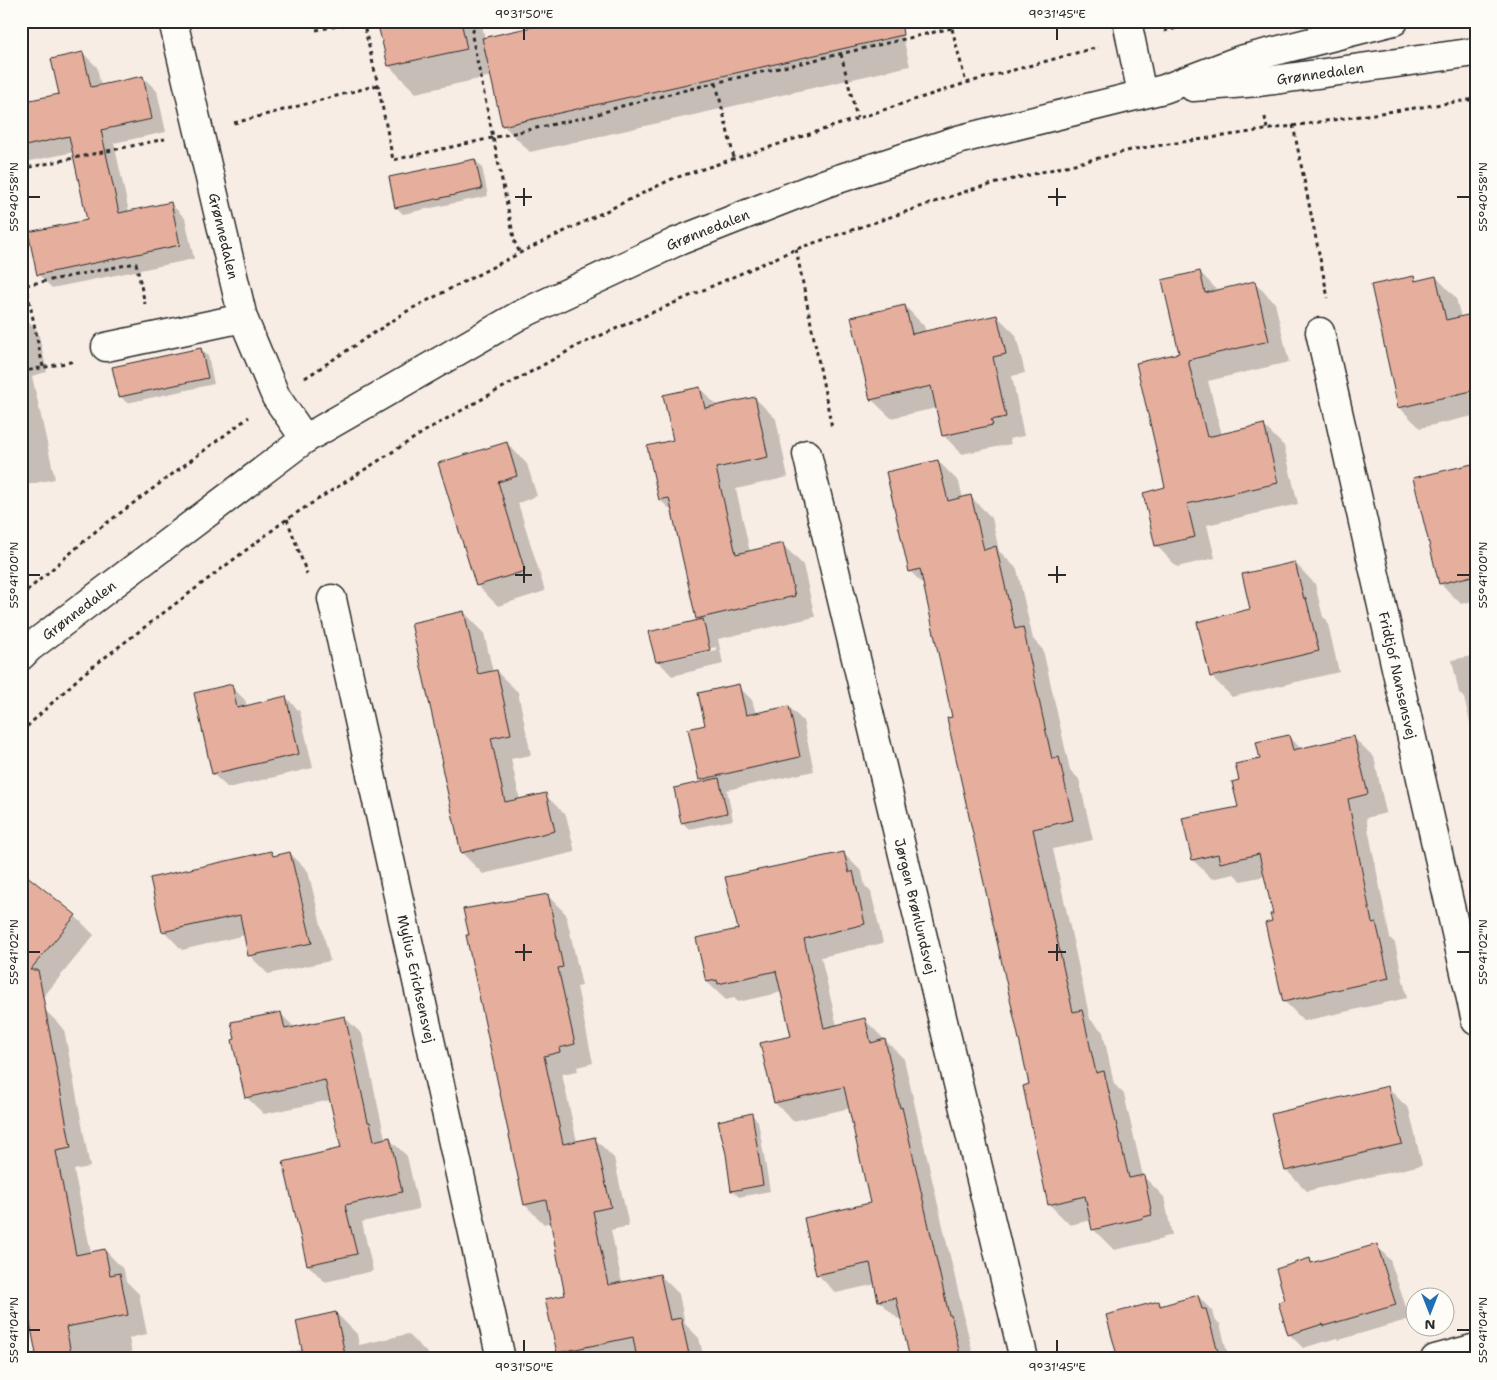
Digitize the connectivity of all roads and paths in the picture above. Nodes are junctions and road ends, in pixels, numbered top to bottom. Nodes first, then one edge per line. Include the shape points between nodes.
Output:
1 (173, 21) edge
2 (363, 21) edge
3 (475, 21) edge
4 (950, 21) edge
5 (1127, 21) edge
6 (1394, 21) edge
7 (952, 28) junction
8 (316, 30) dead end
9 (1318, 30) edge
10 (1476, 52) edge
11 (841, 54) junction
12 (1323, 74) junction
13 (716, 83) junction
14 (966, 83) dead end
15 (1153, 91) junction
16 (1476, 99) edge
17 (857, 118) dead end
18 (1293, 125) junction
19 (494, 138) junction
20 (734, 158) dead end
21 (796, 249) junction
22 (520, 253) dead end
23 (21, 261) edge
24 (26, 285) junction
25 (243, 318) junction
26 (1320, 332) joint
27 (153, 337) junction
28 (106, 346) dead end
29 (21, 372) edge
30 (304, 439) junction
31 (807, 454) joint
32 (287, 519) junction
33 (332, 599) joint
34 (21, 656) edge
35 (21, 732) edge
36 (1476, 1021) edge
37 (1476, 1348) edge
38 (501, 1359) edge
39 (1024, 1359) edge
40 (1435, 1359) edge

1 - 25 street, Grønnedalen
2 - 8 path
2 - 19 path via 393,160
3 - 19 path via 472,36
4 - 7 path
5 - 15 street
6 - 9 street, Grønnedalen
7 - 11 path
7 - 14 path
9 - 12 street
9 - 15 street, Grønnedalen
10 - 12 street, Grønnedalen
11 - 13 path
11 - 17 path
12 - 15 street, Grønnedalen
13 - 19 path
13 - 20 path
15 - 30 street, Grønnedalen via 961,139 826,183 676,242 520,315
16 - 18 path
18 - 21 path via 1135,149 973,189
18 - 26 path via 1330,306
19 - 22 path
21 - 31 path via 832,432
21 - 32 path via 579,345 430,428
23 - 24 path
24 - 27 path via 136,263
24 - 29 path via 43,367
25 - 27 street
25 - 30 street, Grønnedalen via 276,397
26 - 36 street, Fridtjof Nansensvej
27 - 28 street
30 - 34 street, Grønnedalen
31 - 39 street, Jørgen Brønlundsvej
32 - 33 path via 315,597
32 - 35 path via 83,674
33 - 38 street, Mylius Erichsensvej
37 - 40 street

